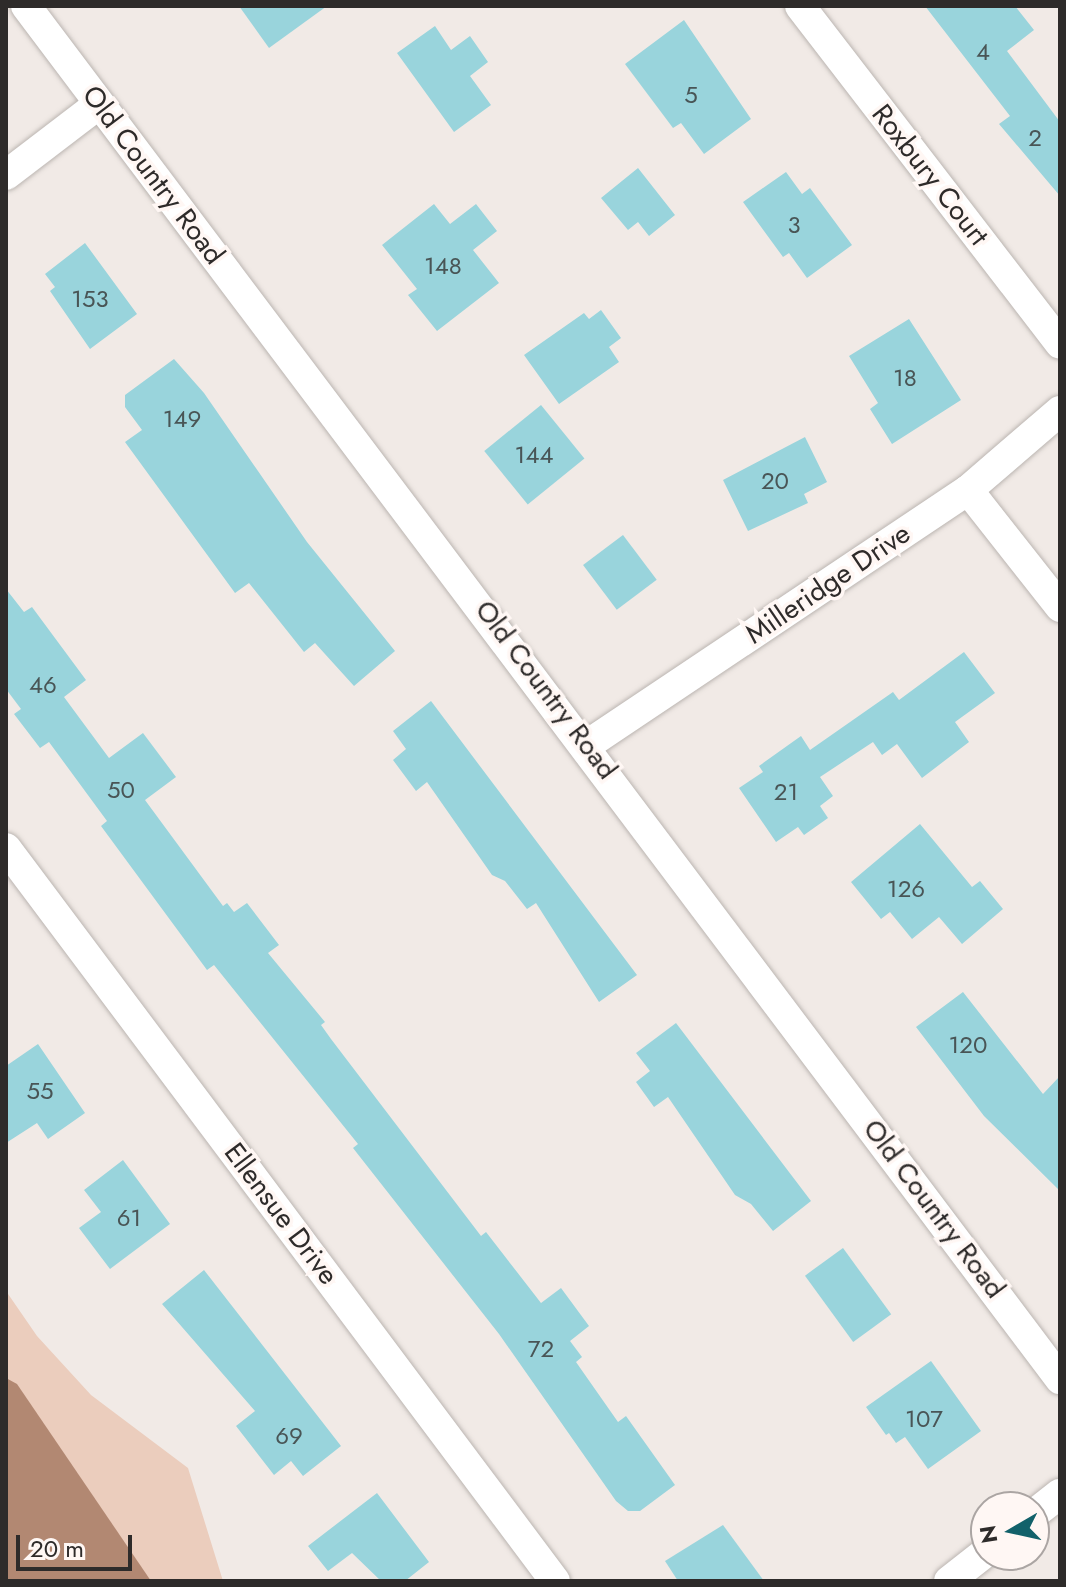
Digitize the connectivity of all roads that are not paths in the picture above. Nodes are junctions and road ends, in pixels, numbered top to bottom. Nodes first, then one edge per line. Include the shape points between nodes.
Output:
1 (26, 6) edge
2 (800, 6) edge
3 (99, 104) junction
4 (6, 175) edge
5 (1060, 344) edge
6 (1060, 411) edge
7 (968, 490) junction
8 (1060, 607) edge
9 (587, 745) junction
10 (6, 848) edge
11 (1060, 1379) edge
12 (970, 1565) edge
13 (555, 1581) edge
14 (949, 1581) edge

1 - 3 street, Old Country Road
2 - 5 street, Roxbury Court
3 - 4 street
3 - 9 street, Old Country Road
6 - 7 street, Milleridge Drive
7 - 8 street
7 - 9 street, Milleridge Drive
9 - 11 street, Old Country Road
10 - 13 street, Ellensue Drive
12 - 14 street

